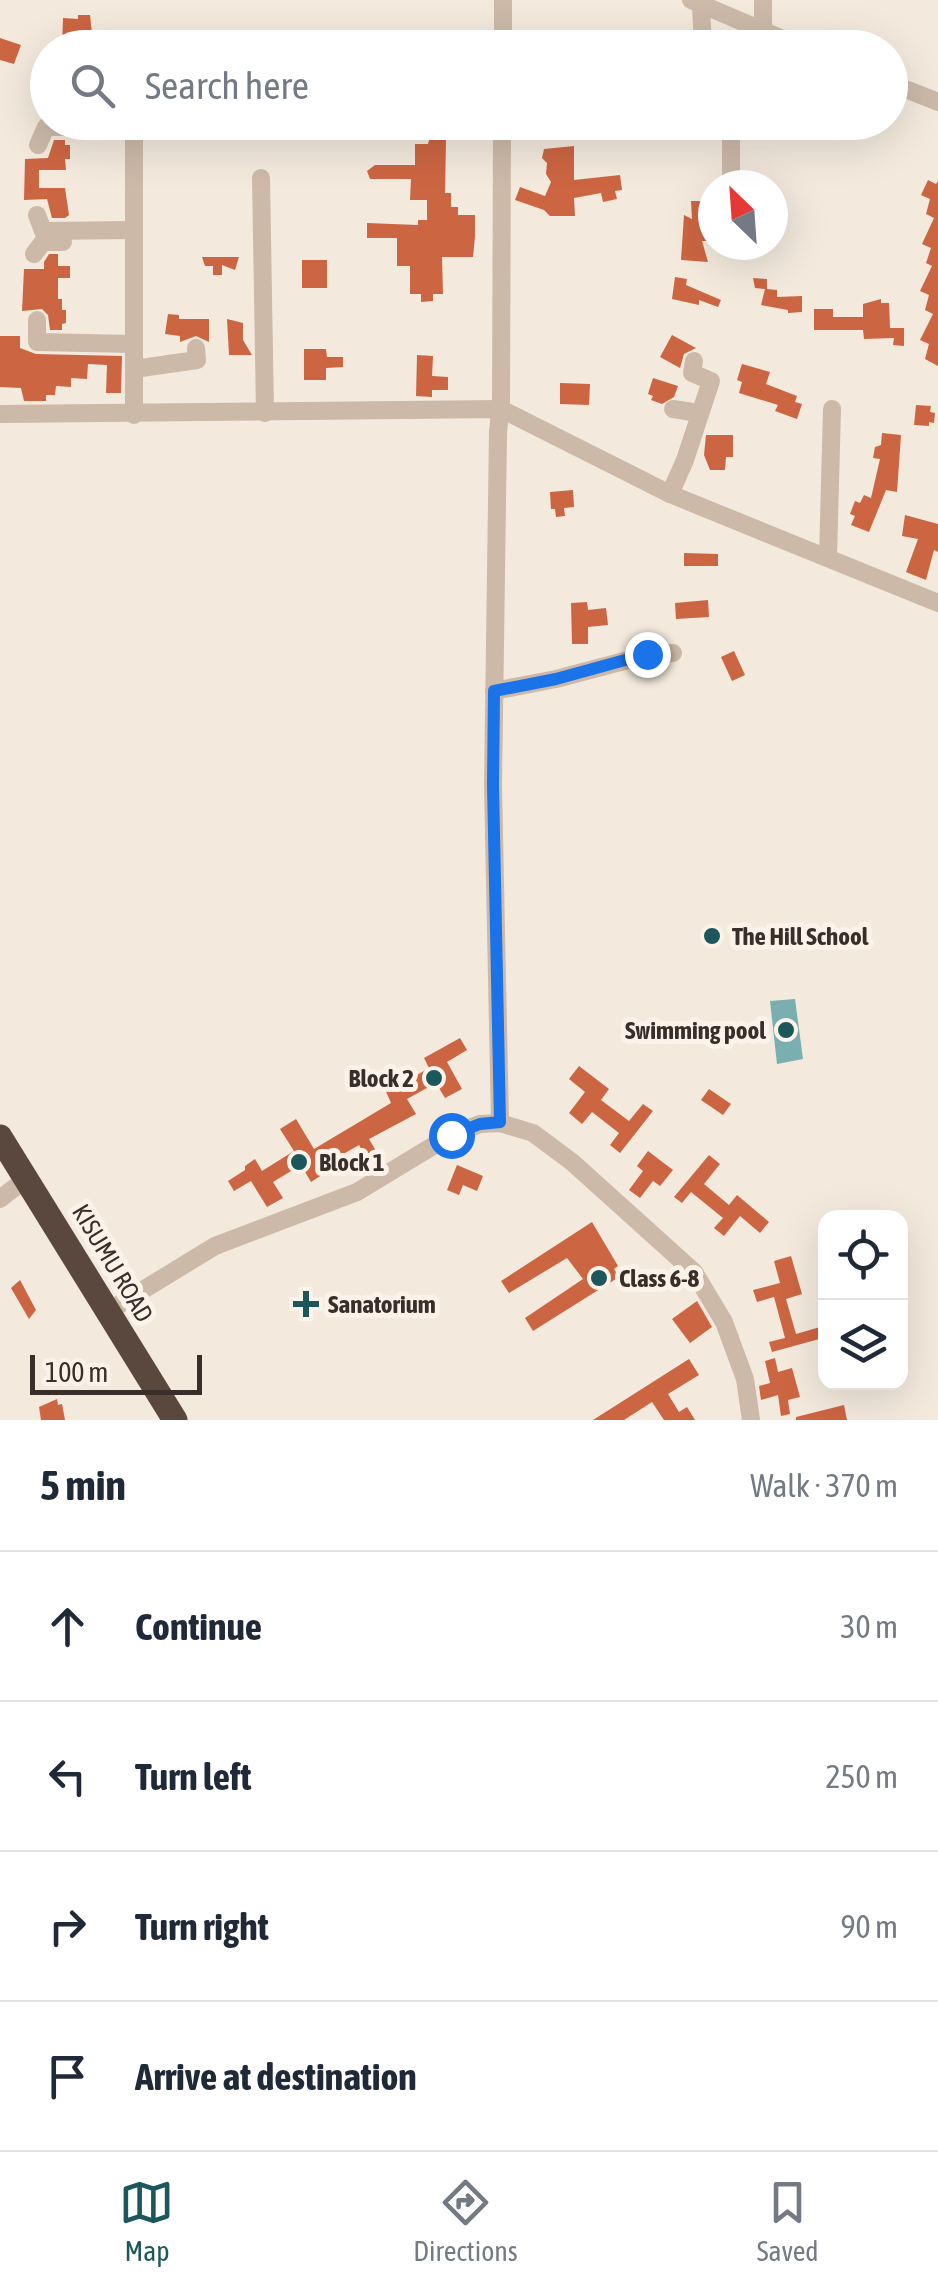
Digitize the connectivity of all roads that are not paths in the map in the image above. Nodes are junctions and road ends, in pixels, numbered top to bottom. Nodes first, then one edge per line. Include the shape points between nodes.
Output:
1 (503, 0) edge
2 (764, 0) edge
3 (696, 2) edge
4 (503, 30) edge
5 (701, 30) edge
6 (761, 30) edge
7 (763, 30) edge
8 (908, 90) edge
9 (938, 102) edge
10 (40, 140) edge
11 (132, 140) edge
12 (502, 140) edge
13 (731, 140) edge
14 (38, 145) dead end
15 (731, 170) edge
16 (261, 178) dead end
17 (37, 214) dead end
18 (134, 236) junction
19 (34, 254) dead end
20 (37, 320) dead end
21 (134, 344) junction
22 (196, 348) dead end
23 (694, 361) dead end
24 (134, 368) junction
25 (673, 409) dead end
26 (832, 409) dead end
27 (500, 410) junction
28 (266, 413) junction
29 (0, 414) edge
30 (699, 414) junction
31 (134, 415) junction
32 (670, 494) junction
33 (828, 558) junction
34 (938, 604) edge
35 (672, 653) dead end
36 (494, 691) junction
37 (500, 1122) junction
38 (0, 1137) edge
39 (27, 1178) junction
40 (0, 1199) edge
41 (106, 1312) junction
42 (175, 1420) edge
43 (751, 1420) edge

1 - 4 street
2 - 7 street
3 - 5 street
3 - 6 street
8 - 9 street
10 - 14 street
11 - 18 street
12 - 27 street
13 - 15 street
16 - 28 street
17 - 18 street via 43,231
18 - 19 street via 43,242
18 - 21 street
20 - 21 street via 37,342
21 - 24 street
22 - 24 street via 197,360
23 - 30 street via 692,373 711,382
24 - 31 street
25 - 30 street
26 - 33 street
27 - 28 street
27 - 32 street
27 - 36 street
28 - 31 street
29 - 31 street
30 - 32 street
32 - 33 street
33 - 34 street
35 - 36 street
36 - 37 street
37 - 41 street via 451,1135 357,1192 215,1246
37 - 43 street via 534,1133 572,1162 694,1272 724,1322
38 - 39 highway, KISUMU ROAD
39 - 40 street
39 - 41 highway, KISUMU ROAD
41 - 42 highway, KISUMU ROAD

